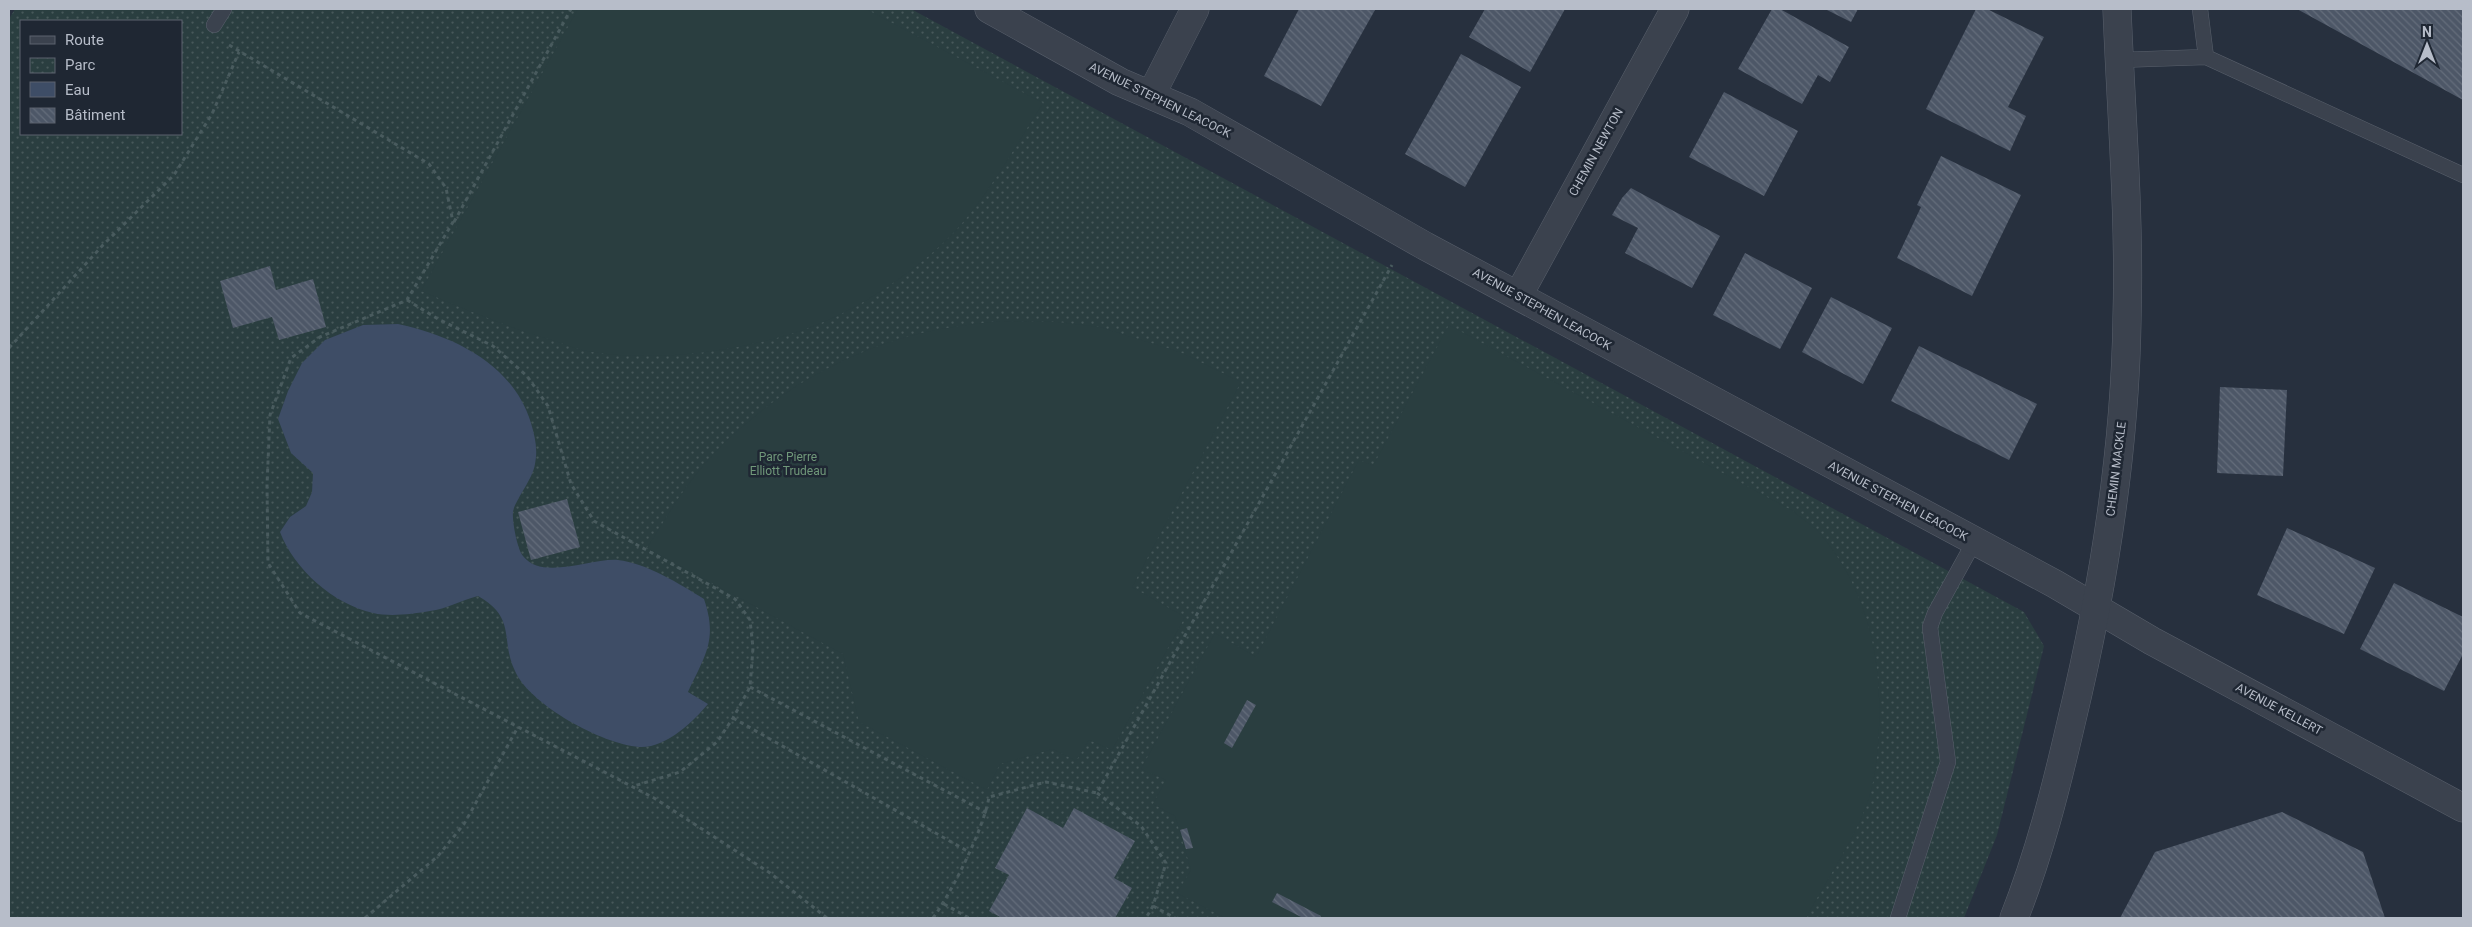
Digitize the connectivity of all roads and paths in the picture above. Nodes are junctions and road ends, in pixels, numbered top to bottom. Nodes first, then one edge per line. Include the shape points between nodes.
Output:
1 (224, 9) edge
2 (571, 9) edge
3 (989, 9) edge
4 (1195, 9) edge
5 (1674, 9) edge
6 (2117, 9) edge
7 (2200, 9) edge
8 (214, 25) joint
9 (239, 52) junction
10 (2206, 57) junction
11 (2119, 60) junction
12 (1151, 96) junction
13 (2463, 175) edge
14 (453, 222) junction
15 (1392, 264) dead end
16 (1518, 296) junction
17 (407, 300) junction
18 (9, 348) edge
19 (1974, 542) junction
20 (2095, 608) junction
21 (750, 687) junction
22 (733, 718) junction
23 (518, 727) junction
24 (633, 786) junction
25 (1097, 792) junction
26 (2463, 808) edge
27 (987, 814) junction
28 (968, 852) junction
29 (944, 904) junction
30 (1154, 906) junction
31 (365, 918) edge
32 (827, 918) edge
33 (934, 918) edge
34 (969, 918) edge
35 (1146, 918) edge
36 (1175, 918) edge
37 (1898, 918) edge
38 (2014, 918) edge

1 - 8 lane
2 - 14 path
3 - 12 street, AVENUE STEPHEN LEACOCK
4 - 12 street
5 - 16 street, CHEMIN NEWTON
6 - 11 street, CHEMIN MACKLE
7 - 10 lane
8 - 9 path via 220,37
9 - 14 path via 429,164 446,188
9 - 18 path via 212,114 174,174 103,245
10 - 11 lane
10 - 13 lane
11 - 20 street, CHEMIN MACKLE via 2127,258 2125,374 2113,503
12 - 16 street, AVENUE STEPHEN LEACOCK via 1190,112
14 - 17 path
15 - 25 path
16 - 19 street, AVENUE STEPHEN LEACOCK
17 - 21 path via 493,346 527,376 548,406 571,484 594,521 735,599 750,620 753,648
17 - 23 path via 320,337 291,358 270,415 268,563 300,614
19 - 20 street, AVENUE STEPHEN LEACOCK
19 - 37 lane via 1932,620 1931,635 1948,762
20 - 26 street, AVENUE KELLERT
20 - 38 street, CHEMIN MACKLE via 2080,688 2055,789
21 - 22 path
21 - 27 path
22 - 24 path via 717,742 680,772
22 - 28 path
23 - 24 path
23 - 31 path via 464,824 438,856
24 - 32 path via 770,873
25 - 27 path via 1046,782 989,797
25 - 30 path via 1141,826 1166,863
27 - 28 path
28 - 29 path
29 - 33 path
29 - 34 path
30 - 35 path
30 - 36 path

